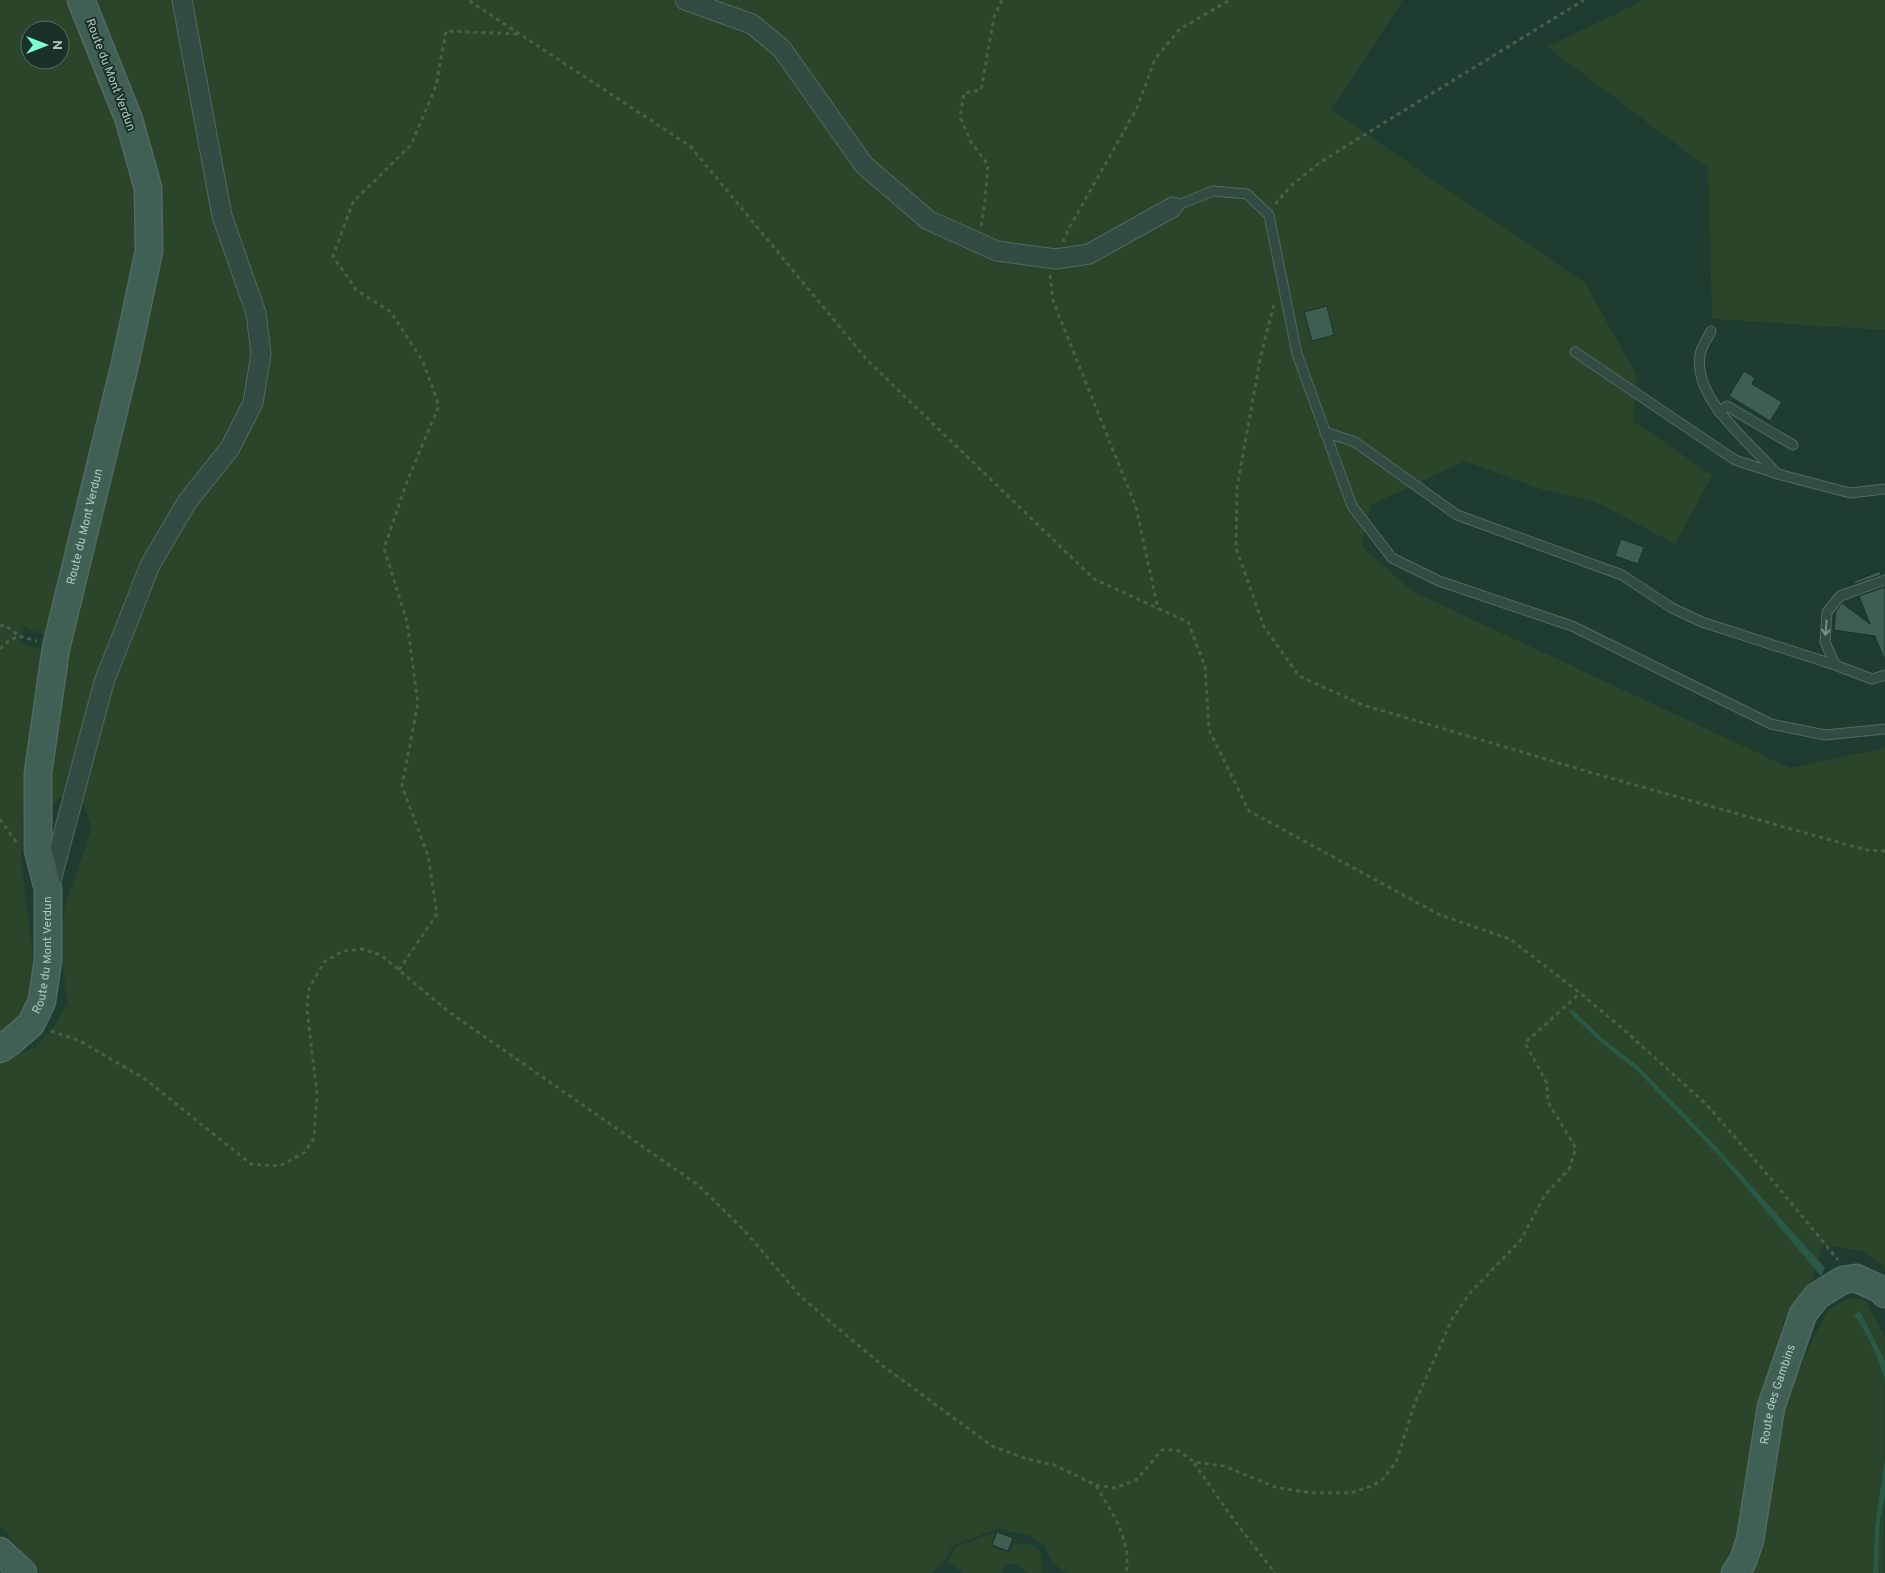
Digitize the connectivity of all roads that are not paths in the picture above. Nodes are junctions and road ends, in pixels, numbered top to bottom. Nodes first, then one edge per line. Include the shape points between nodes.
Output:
1 (81, 0) edge
2 (182, 0) edge
3 (685, 0) edge
4 (1173, 207) joint
5 (1711, 331) dead end
6 (1576, 352) dead end
7 (1719, 412) junction
8 (1325, 432) junction
9 (1793, 445) dead end
10 (1778, 474) junction
11 (1885, 490) edge
12 (1885, 580) edge
13 (1835, 665) junction
14 (1885, 675) edge
15 (1885, 728) edge
16 (48, 890) junction
17 (0, 1049) edge
18 (1885, 1294) edge
19 (0, 1551) edge
20 (23, 1573) edge
21 (1735, 1573) edge

1 - 16 street, Route du Mont Verdun via 129,120 148,188 149,251 56,648 38,773 38,850
2 - 16 street via 222,216 256,313 261,354 253,403 230,448 187,502 150,566 104,682
3 - 4 street via 752,24 782,49 864,165 928,220 997,251 1056,259 1089,254
4 - 8 lane via 1214,191 1247,194 1269,215 1297,354
5 - 7 lane via 1700,355 1702,383
6 - 10 lane via 1735,460
7 - 9 lane via 1727,406
7 - 10 lane
8 - 13 lane via 1355,442 1457,515 1622,575 1672,608 1702,622
8 - 15 lane via 1352,506 1392,558 1439,581 1572,626 1771,724 1825,735
10 - 11 lane via 1850,493
12 -> 13 lane via 1840,596 1828,612 1825,642
13 - 14 lane via 1872,679
16 - 17 street, Route du Mont Verdun via 48,960 42,1001 31,1024
18 - 21 street, Route des Gambins via 1856,1278 1843,1280 1818,1296 1803,1314 1771,1406 1750,1540
19 - 20 street

